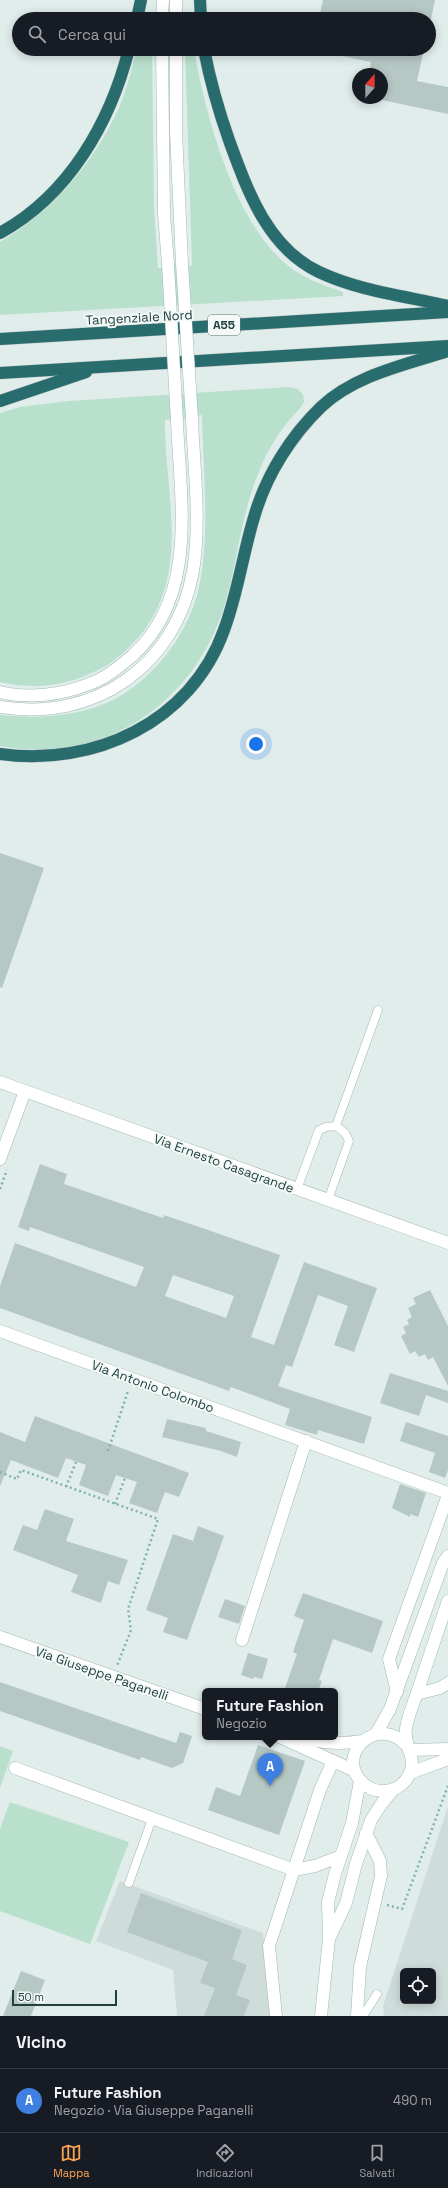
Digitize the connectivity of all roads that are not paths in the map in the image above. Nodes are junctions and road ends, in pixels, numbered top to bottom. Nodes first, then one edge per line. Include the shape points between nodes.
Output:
1 (141, 0) edge
2 (163, 0) edge
3 (176, 0) edge
4 (200, 0) edge
5 (138, 12) edge
6 (162, 12) edge
7 (176, 12) edge
8 (201, 12) edge
9 (127, 56) edge
10 (162, 56) edge
11 (176, 56) edge
12 (206, 56) edge
13 (0, 233) edge
14 (448, 306) edge
15 (448, 312) edge
16 (0, 339) edge
17 (448, 346) edge
18 (448, 351) edge
19 (99, 367) junction
20 (0, 373) edge
21 (0, 401) edge
22 (0, 692) edge
23 (0, 707) edge
24 (0, 754) edge
25 (378, 1010) dead end
26 (0, 1082) edge
27 (25, 1091) junction
28 (336, 1126) junction
29 (4, 1163) edge
30 (297, 1189) junction
31 (328, 1200) junction
32 (448, 1243) edge
33 (0, 1331) edge
34 (306, 1441) junction
35 (448, 1494) edge
36 (448, 1556) edge
37 (448, 1601) edge
38 (0, 1637) edge
39 (242, 1640) dead end
40 (448, 1683) edge
41 (397, 1692) junction
42 (417, 1694) junction
43 (202, 1708) edge
44 (376, 1734) junction
45 (287, 1740) edge
46 (313, 1740) edge
47 (363, 1741) junction
48 (409, 1748) junction
49 (448, 1750) edge
50 (448, 1758) edge
51 (333, 1760) junction
52 (15, 1768) dead end
53 (410, 1774) junction
54 (357, 1776) junction
55 (394, 1790) junction
56 (152, 1819) junction
57 (366, 1833) junction
58 (341, 1856) junction
59 (294, 1870) junction
60 (129, 1883) dead end
61 (329, 1939) junction
62 (377, 1994) dead end
63 (276, 2016) edge
64 (321, 2016) edge
65 (357, 2016) edge
66 (363, 2016) edge

1 - 5 highway
2 - 6 street
3 - 7 street
4 - 8 highway
9 - 13 highway via 108,114 84,154 57,188
10 - 22 street, bridge via 164,198 182,533 176,583 160,622 138,651 96,682 65,692 44,695
11 - 23 street, bridge via 176,132 196,518 195,557 184,604 167,638 146,665 128,680 98,697 44,710
12 - 14 highway via 222,119 246,189 278,240 318,272 355,286
15 - 16 highway, Tangenziale Nord / A55
17 - 19 highway
18 - 24 highway via 348,387 322,407 294,438 272,473 255,512 231,610 217,647 200,675 175,703 130,735 92,750 53,756
19 - 20 highway
19 - 21 highway
25 - 28 lane
26 - 27 street, Via Ernesto Casagrande
27 - 29 street
27 - 30 street, Via Ernesto Casagrande
28 - 30 lane via 326,1126 319,1130
28 - 31 lane via 345,1133 349,1141
30 - 31 street, Via Ernesto Casagrande
31 - 32 street, Via Ernesto Casagrande
33 - 34 street, Via Antonio Colombo
34 - 35 street, Via Antonio Colombo
34 - 39 street
35 - 41 street via 389,1659
36 - 41 street via 443,1563
37 - 42 street
38 - 43 street, Via Giuseppe Paganelli
40 - 42 street via 440,1688
41 - 44 street
42 - 48 street via 405,1729
44 - 47 street
44 - 48 street via 394,1735
45 - 51 street
46 - 47 street via 341,1744
47 - 54 street via 356,1750 354,1760
48 - 49 street
48 - 53 street via 412,1757
50 - 53 street
51 - 54 street
51 - 59 street via 320,1790
52 - 56 street
53 - 55 street
54 - 55 street via 372,1789
54 - 58 street via 352,1823
55 - 57 street via 376,1812
56 - 59 street
56 - 60 lane
57 - 61 street via 346,1903
57 - 65 street via 380,1861 381,1876 360,1967
58 - 59 street via 315,1866
58 - 61 street via 328,1902
59 - 63 street via 269,1946
61 - 64 street
62 - 66 lane

